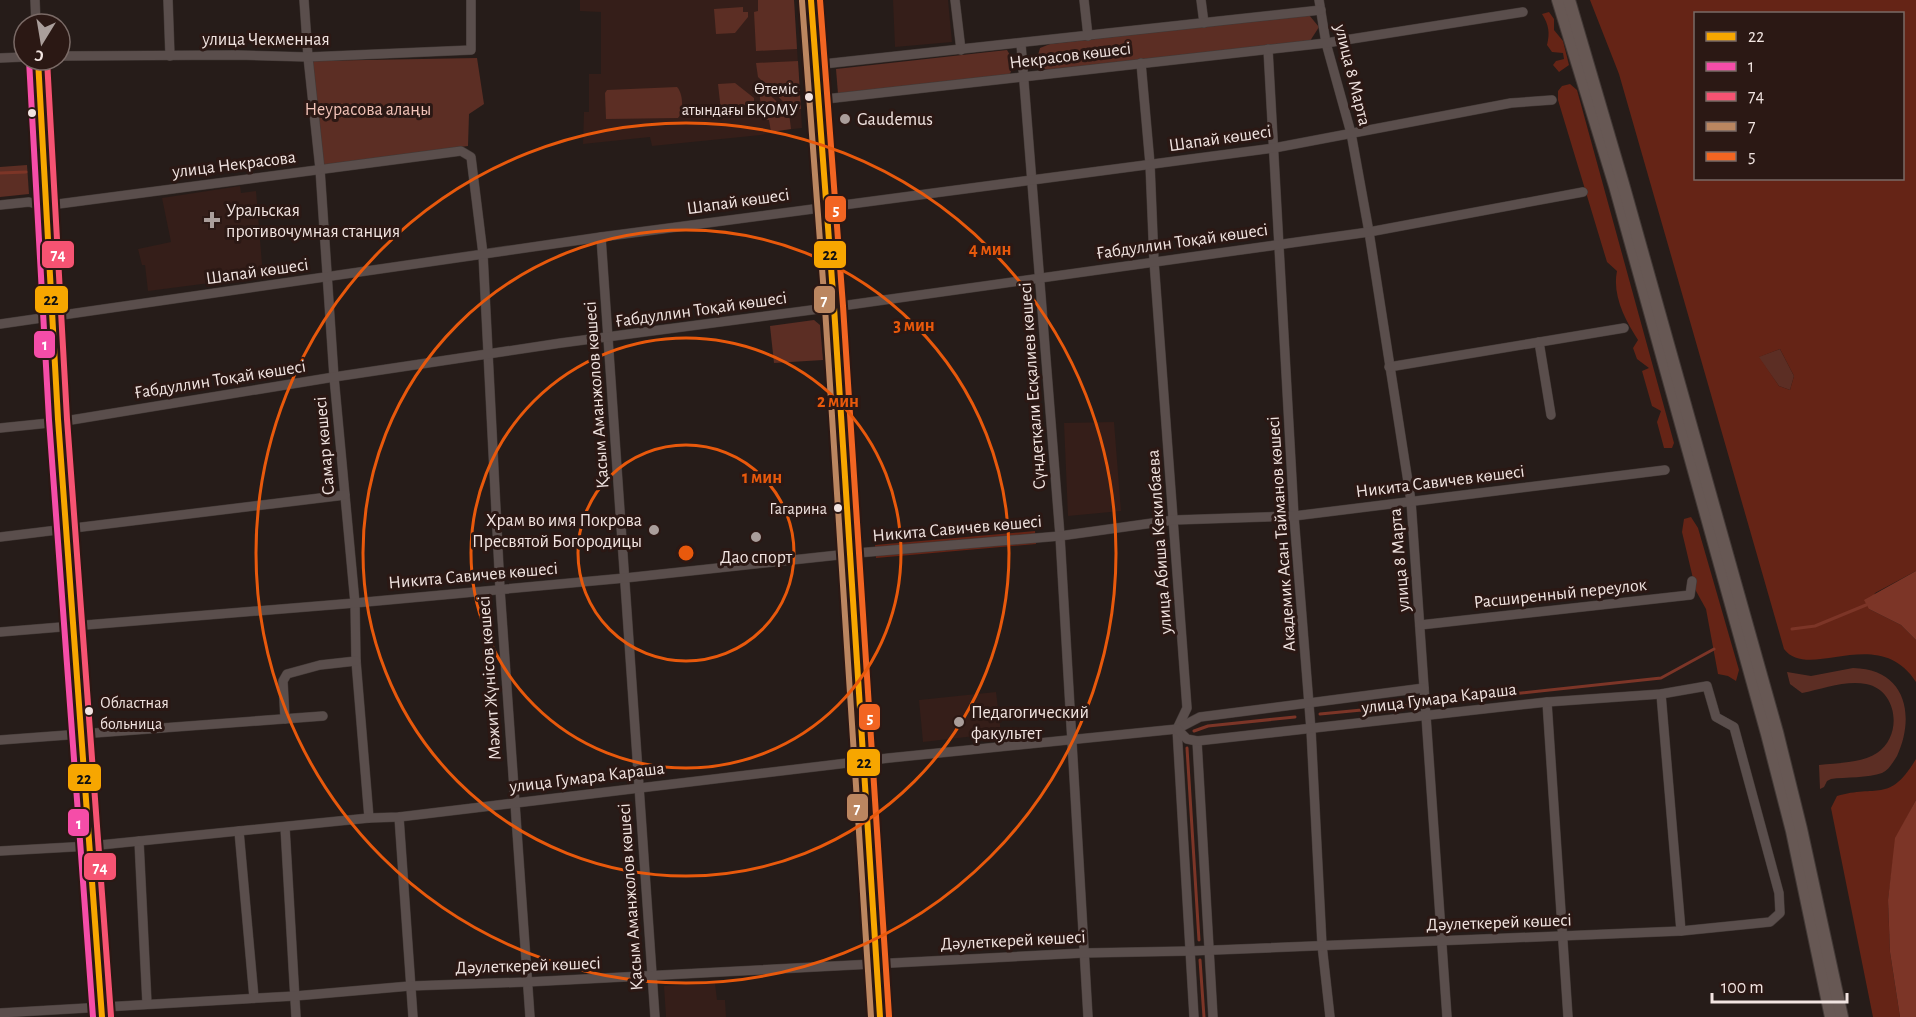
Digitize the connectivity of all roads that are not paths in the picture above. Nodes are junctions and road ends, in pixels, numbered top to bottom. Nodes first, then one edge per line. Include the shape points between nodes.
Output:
1 (168, 0) edge
2 (304, 0) edge
3 (471, 0) edge
4 (811, 0) edge
5 (955, 0) edge
6 (1084, 0) edge
7 (1201, 0) edge
8 (1558, 0) edge
9 (1569, 0) edge
10 (1320, 5) edge
11 (1523, 12) dead end
12 (1203, 23) junction
13 (1088, 36) junction
14 (1326, 43) junction
15 (1021, 44) junction
16 (1268, 49) junction
17 (961, 50) junction
18 (72, 56) edge
19 (170, 56) junction
20 (308, 57) junction
21 (1141, 63) junction
22 (814, 65) junction
23 (38, 72) edge
24 (1023, 77) junction
25 (817, 100) junction
26 (1552, 100) dead end
27 (1351, 133) junction
28 (1274, 148) junction
29 (471, 157) joint
30 (1150, 164) junction
31 (321, 169) junction
32 (1031, 179) junction
33 (1583, 192) dead end
34 (0, 205) edge
35 (43, 206) junction
36 (826, 206) junction
37 (1369, 232) junction
38 (601, 237) junction
39 (1280, 243) junction
40 (483, 254) junction
41 (1154, 261) junction
42 (328, 277) junction
43 (1041, 278) junction
44 (834, 308) junction
45 (50, 318) junction
46 (0, 324) edge
47 (1624, 328) dead end
48 (608, 338) junction
49 (1539, 342) junction
50 (487, 355) junction
51 (1389, 367) junction
52 (334, 377) junction
53 (1551, 415) dead end
54 (59, 422) junction
55 (0, 428) edge
56 (1665, 470) dead end
57 (345, 495) junction
58 (1411, 501) junction
59 (1294, 516) junction
60 (1174, 520) junction
61 (67, 529) junction
62 (1060, 536) junction
63 (0, 537) edge
64 (854, 554) junction
65 (625, 578) junction
66 (1692, 581) dead end
67 (500, 588) junction
68 (355, 603) junction
69 (1420, 625) junction
70 (75, 626) junction
71 (0, 632) edge
72 (356, 661) junction
73 (1707, 686) joint
74 (1424, 688) junction
75 (1661, 694) junction
76 (1310, 702) junction
77 (1546, 702) junction
78 (1426, 715) junction
79 (323, 716) dead end
80 (285, 719) junction
81 (1178, 729) junction
82 (1311, 730) junction
83 (83, 733) junction
84 (0, 740) edge
85 (1071, 741) junction
86 (1197, 741) junction
87 (864, 760) junction
88 (639, 788) junction
89 (514, 803) junction
90 (399, 817) junction
91 (369, 818) junction
92 (285, 827) junction
93 (239, 831) junction
94 (139, 841) junction
95 (90, 846) junction
96 (0, 851) edge
97 (1681, 931) junction
98 (1564, 936) junction
99 (1442, 941) junction
100 (1322, 945) junction
101 (1208, 950) junction
102 (1190, 951) junction
103 (1084, 953) junction
104 (878, 963) junction
105 (652, 975) junction
106 (527, 982) junction
107 (410, 986) junction
108 (295, 996) junction
109 (254, 998) junction
110 (147, 1004) junction
111 (101, 1012) edge
112 (0, 1013) edge
113 (296, 1017) edge
114 (413, 1017) edge
115 (530, 1017) edge
116 (655, 1017) edge
117 (880, 1017) edge
118 (1088, 1017) edge
119 (1194, 1017) edge
120 (1213, 1017) edge
121 (1330, 1017) edge
122 (1447, 1017) edge
123 (1568, 1017) edge
124 (1831, 1017) edge
125 (1842, 1017) edge

1 - 19 street
2 - 20 street, Самар көшесі
3 - 20 street, улица Чекменная via 471,50
4 - 22 main road
5 - 17 street
6 - 13 street
7 - 12 street
8 - 124 main road via 1618,198 1767,734
9 - 125 main road via 1777,732
10 - 12 street, Некрасов көшесі
10 - 14 street, улица 8 Марта
11 - 14 street
12 - 13 street, Некрасов көшесі
13 - 15 street, Некрасов көшесі
14 - 16 street, Некрасов көшесі
14 - 27 street, улица 8 Марта
15 - 17 street, Некрасов көшесі
15 - 24 street, Сүндетқали Есқалиев көшесі
16 - 21 street, Некрасов көшесі
16 - 28 street, Академик Асан Тайманов көшесі
17 - 22 street, Некрасов көшесі
18 - 19 street, улица Чекменная
19 - 20 street, улица Чекменная
20 - 31 street, Самар көшесі
21 - 24 street, Некрасов көшесі
21 - 30 street, улица Абиша Кекилбаева
22 - 25 main road
23 - 35 street
24 - 25 street, Некрасов көшесі
24 - 32 street, Сүндетқали Есқалиев көшесі
25 - 36 main road
26 - 27 street, Шапай көшесі via 1511,103
27 - 28 street, Шапай көшесі
27 - 37 street, улица 8 Марта
28 - 30 street, Шапай көшесі
28 - 39 street, Академик Асан Тайманов көшесі
29 - 31 street, улица Некрасова via 461,151
29 - 40 street, Мәжит Жүнісов көшесі
30 - 32 street, Шапай көшесі
30 - 41 street, улица Абиша Кекилбаева
31 - 35 street, улица Некрасова
31 - 42 street, Самар көшесі
32 - 36 street, Шапай көшесі
32 - 43 street, Сүндетқали Есқалиев көшесі
33 - 37 street, Ғабдуллин Тоқай көшесі
34 - 35 street, улица Некрасова via 29,202
35 - 45 street
36 - 38 street, Шапай көшесі
36 - 44 main road
37 - 39 street, Ғабдуллин Тоқай көшесі
37 - 51 street, улица 8 Марта
38 - 40 street, Шапай көшесі
38 - 48 street, Қасым Аманжолов көшесі
39 - 41 street, Ғабдуллин Тоқай көшесі
39 - 59 street, Академик Асан Тайманов көшесі
40 - 42 street, Шапай көшесі
40 - 50 street, Мәжит Жүнісов көшесі
41 - 43 street, Ғабдуллин Тоқай көшесі
41 - 60 street, улица Абиша Кекилбаева
42 - 45 street, Шапай көшесі
42 - 52 street, Самар көшесі
43 - 44 street, Ғабдуллин Тоқай көшесі
43 - 62 street, Сүндетқали Есқалиев көшесі
44 - 48 street, Ғабдуллин Тоқай көшесі
44 - 64 main road
45 - 46 street, Шапай көшесі
45 - 54 street
47 - 49 street
48 - 50 street, Ғабдуллин Тоқай көшесі
48 - 65 street, Қасым Аманжолов көшесі
49 - 51 street
49 - 53 street
50 - 52 street, Ғабдуллин Тоқай көшесі
50 - 67 street, Мәжит Жүнісов көшесі
51 - 58 street, улица 8 Марта
52 - 54 street, Ғабдуллин Тоқай көшесі
52 - 57 street, Самар көшесі
54 - 55 street, Ғабдуллин Тоқай көшесі
54 - 61 street
56 - 58 street, Никита Савичев көшесі
57 - 61 street
57 - 68 street, Самар көшесі
58 - 59 street, Никита Савичев көшесі
58 - 69 street, улица 8 Марта
59 - 60 street, Никита Савичев көшесі
59 - 76 street, Академик Асан Тайманов көшесі
60 - 62 street, Никита Савичев көшесі
60 - 81 street, улица Абиша Кекилбаева via 1187,708
61 - 63 street
61 - 70 street
62 - 64 street, Никита Савичев көшесі
62 - 85 street, Сүндетқали Есқалиев көшесі
64 - 65 street, Никита Савичев көшесі
64 - 87 main road
65 - 67 street, Никита Савичев көшесі
65 - 88 street, Қасым Аманжолов көшесі
66 - 69 street, Расширенный переулок via 1689,595
67 - 68 street, Никита Савичев көшесі
67 - 89 street, Мәжит Жүнісов көшесі
68 - 70 street, Никита Савичев көшесі
68 - 72 street, Самар көшесі
69 - 74 street, улица 8 Марта
70 - 71 street, Никита Савичев көшесі
70 - 83 street
72 - 80 street via 288,674 283,681
72 - 91 street, Самар көшесі
73 - 75 street, улица Гумара Караша
73 - 97 street, Дәулеткерей көшесі via 1716,717 1734,726 1779,893 1780,913 1770,922
74 - 76 street, улица Гумара Караша
74 - 78 street, улица 8 Марта
75 - 77 street, улица Гумара Караша
75 - 97 street
76 - 81 street, улица Гумара Караша via 1200,717
76 - 82 street, Академик Асан Тайманов көшесі
77 - 78 street, улица Гумара Караша
77 - 98 street
78 - 82 street, улица Гумара Караша
78 - 99 street, улица 8 Марта
79 - 80 street
80 - 83 street
81 - 85 street, улица Гумара Караша
81 - 86 street via 1187,739
81 - 102 street, улица Абиша Кекилбаева
82 - 86 street, улица Гумара Караша
82 - 100 street, Академик Асан Тайманов көшесі
83 - 84 street
83 - 95 street
85 - 87 street, улица Гумара Караша
85 - 103 street, Сүндетқали Есқалиев көшесі
86 - 101 street
87 - 88 street, улица Гумара Караша
87 - 104 main road
88 - 89 street, улица Гумара Караша
88 - 105 street, Қасым Аманжолов көшесі
89 - 90 street, улица Гумара Караша
89 - 106 street, Мәжит Жүнісов көшесі
90 - 91 street, улица Гумара Караша
90 - 107 street
91 - 92 street, улица Гумара Караша
92 - 93 street, улица Гумара Караша
92 - 108 street
93 - 94 street, улица Гумара Караша
93 - 109 street
94 - 95 street, улица Гумара Караша
94 - 110 street
95 - 96 street, улица Гумара Караша
95 - 111 street
97 - 98 street, Дәулеткерей көшесі
98 - 99 street, Дәулеткерей көшесі
98 - 123 street
99 - 100 street, Дәулеткерей көшесі
99 - 122 street, улица 8 Марта
100 - 101 street, Дәулеткерей көшесі
100 - 121 street, Академик Асан Тайманов көшесі
101 - 102 street, Дәулеткерей көшесі
101 - 120 street
102 - 103 street, Дәулеткерей көшесі
102 - 119 street, улица Абиша Кекилбаева
103 - 104 street, Дәулеткерей көшесі
103 - 118 street, Сүндетқали Есқалиев көшесі
104 - 105 street, Дәулеткерей көшесі
104 - 117 main road
105 - 106 street, Дәулеткерей көшесі
105 - 116 street, Қасым Аманжолов көшесі
106 - 107 street, Дәулеткерей көшесі
106 - 115 street, Мәжит Жүнісов көшесі
107 - 108 street, Дәулеткерей көшесі
107 - 114 street
108 - 109 street, Дәулеткерей көшесі
108 - 113 street
109 - 110 street, Дәулеткерей көшесі
110 - 111 street, Дәулеткерей көшесі
111 - 112 street, Дәулеткерей көшесі

